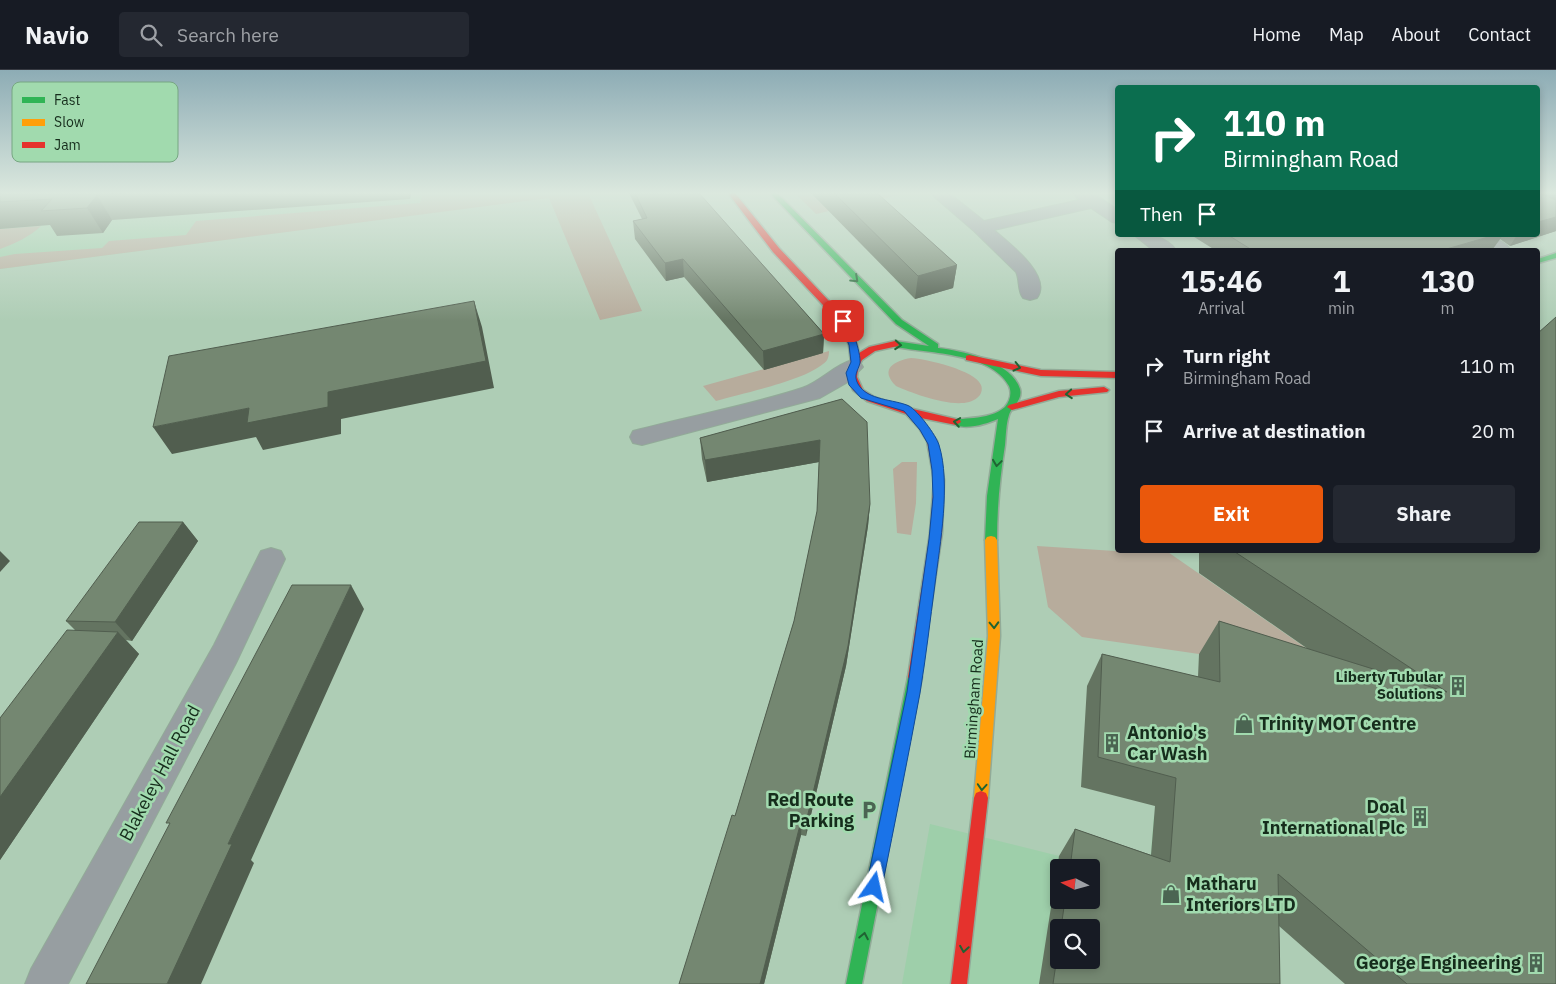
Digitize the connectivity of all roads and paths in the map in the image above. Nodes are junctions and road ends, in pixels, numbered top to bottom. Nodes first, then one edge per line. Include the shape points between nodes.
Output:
1 (765, 236) edge
2 (815, 236) edge
3 (990, 236) edge
4 (1146, 237) edge
5 (1475, 237) edge
6 (1163, 248) edge
7 (1497, 248) edge
8 (1556, 255) edge
9 (1540, 260) edge
10 (1030, 294) dead end
11 (948, 354) junction
12 (969, 358) junction
13 (853, 364) junction
14 (1115, 375) edge
15 (1115, 388) edge
16 (812, 393) junction
17 (870, 398) junction
18 (907, 409) junction
19 (1008, 411) junction
20 (642, 437) dead end
21 (271, 559) dead end
22 (46, 984) edge
23 (854, 984) edge
24 (959, 984) edge

1 - 13 main road via 843,321 850,333
2 -> 11 main road, Birmingham Road via 899,322
3 - 10 street via 1024,268 1029,278
4 - 6 street
5 - 7 street
8 - 9 main road
11 - 12 main road, Birmingham Road
13 -> 11 main road, Birmingham Road via 875,347 895,344
12 -> 14 main road via 1041,373
12 - 19 main road, Birmingham Road via 991,364 1011,381 1016,393
13 - 16 street via 840,377
13 - 17 main road via 854,385
15 -> 19 main road via 1059,394
16 - 17 street
16 - 20 street
17 - 18 main road
19 -> 18 main road via 980,423 961,424
23 -> 18 main road via 914,692 935,539 938,470 934,444
19 -> 24 main road, Birmingham Road via 992,496 994,636 981,802
21 - 22 street, Blakeley Hall Road via 225,654

